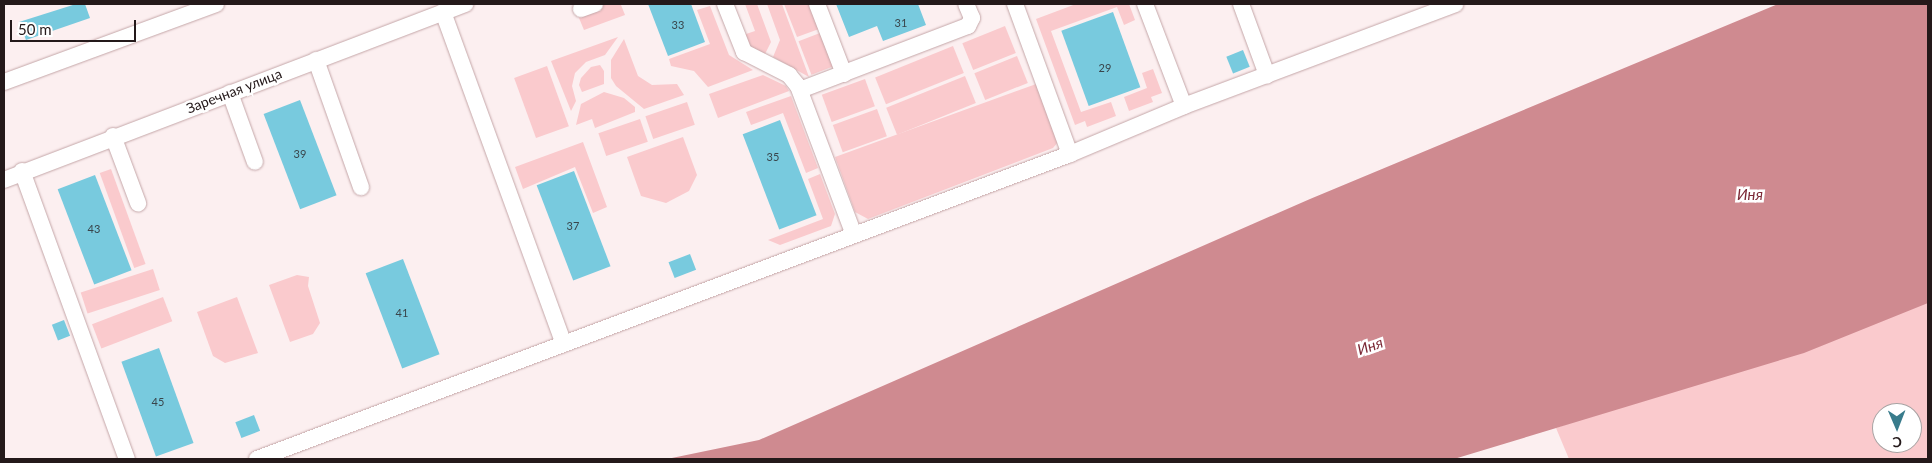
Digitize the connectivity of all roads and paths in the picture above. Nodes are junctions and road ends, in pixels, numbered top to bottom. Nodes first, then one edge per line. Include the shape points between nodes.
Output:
1 (216, 4) edge
2 (466, 4) edge
3 (725, 4) edge
4 (817, 4) edge
5 (966, 4) edge
6 (1015, 4) edge
7 (1145, 4) edge
8 (1241, 4) edge
9 (1456, 4) edge
10 (443, 12) junction
11 (316, 60) junction
12 (844, 74) junction
13 (1267, 75) junction
14 (4, 82) edge
15 (800, 90) junction
16 (230, 92) junction
17 (1184, 106) junction
18 (113, 136) junction
19 (1070, 154) junction
20 (255, 162) dead end
21 (22, 172) junction
22 (4, 180) edge
23 (361, 187) dead end
24 (138, 203) dead end
25 (854, 235) junction
26 (564, 344) junction
27 (127, 459) edge
28 (257, 459) edge

1 - 14 street
2 - 10 street, Заречная улица
3 - 15 street via 744,52 789,76
4 - 12 street
5 - 12 street via 972,18 968,26
6 - 19 street
7 - 17 street
8 - 13 street
9 - 13 street
10 - 11 street, Заречная улица
10 - 26 street
11 - 16 street, Заречная улица
11 - 23 street
12 - 15 street
13 - 17 street
15 - 25 street
16 - 18 street, Заречная улица
16 - 20 street
17 - 19 street
18 - 21 street, Заречная улица
18 - 24 street
19 - 25 street
21 - 22 street, Заречная улица
21 - 27 street
25 - 26 street
26 - 28 street

